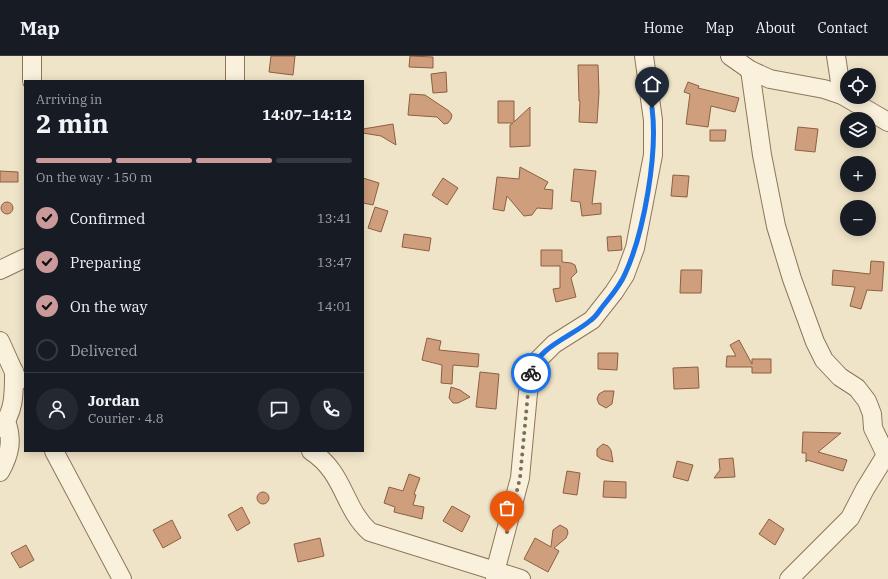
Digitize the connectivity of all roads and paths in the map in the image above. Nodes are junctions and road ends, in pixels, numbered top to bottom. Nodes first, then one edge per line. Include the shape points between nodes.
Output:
1 (32, 56) edge
2 (235, 56) edge
3 (644, 56) edge
4 (730, 56) edge
5 (836, 56) edge
6 (750, 70) junction
7 (32, 80) edge
8 (235, 80) edge
9 (840, 82) edge
10 (840, 94) edge
11 (857, 104) edge
12 (888, 122) edge
13 (24, 258) edge
14 (0, 270) edge
15 (0, 341) edge
16 (14, 372) junction
17 (24, 392) edge
18 (3, 425) edge
19 (59, 452) edge
20 (312, 452) edge
21 (887, 456) edge
22 (0, 472) edge
23 (119, 571) edge
24 (495, 576) edge
25 (132, 579) edge
26 (521, 579) edge
27 (789, 579) edge

1 - 7 street
2 - 8 street
3 - 24 street via 654,120 653,155 635,248 625,275 592,320 554,344 533,366 520,478
4 - 6 street
5 - 9 street
6 - 10 street via 770,79
6 - 21 street via 762,155 776,226 792,279 824,360 840,377 857,388 867,401 872,414 873,428
11 - 12 street
13 - 14 street
15 - 16 street
16 - 17 street
16 - 18 street via 12,406
18 - 22 street via 10,433 10,444 8,457
19 - 23 street
20 - 24 street via 334,472 355,515 370,532
21 - 27 street via 850,518
23 - 25 street
24 - 26 street

